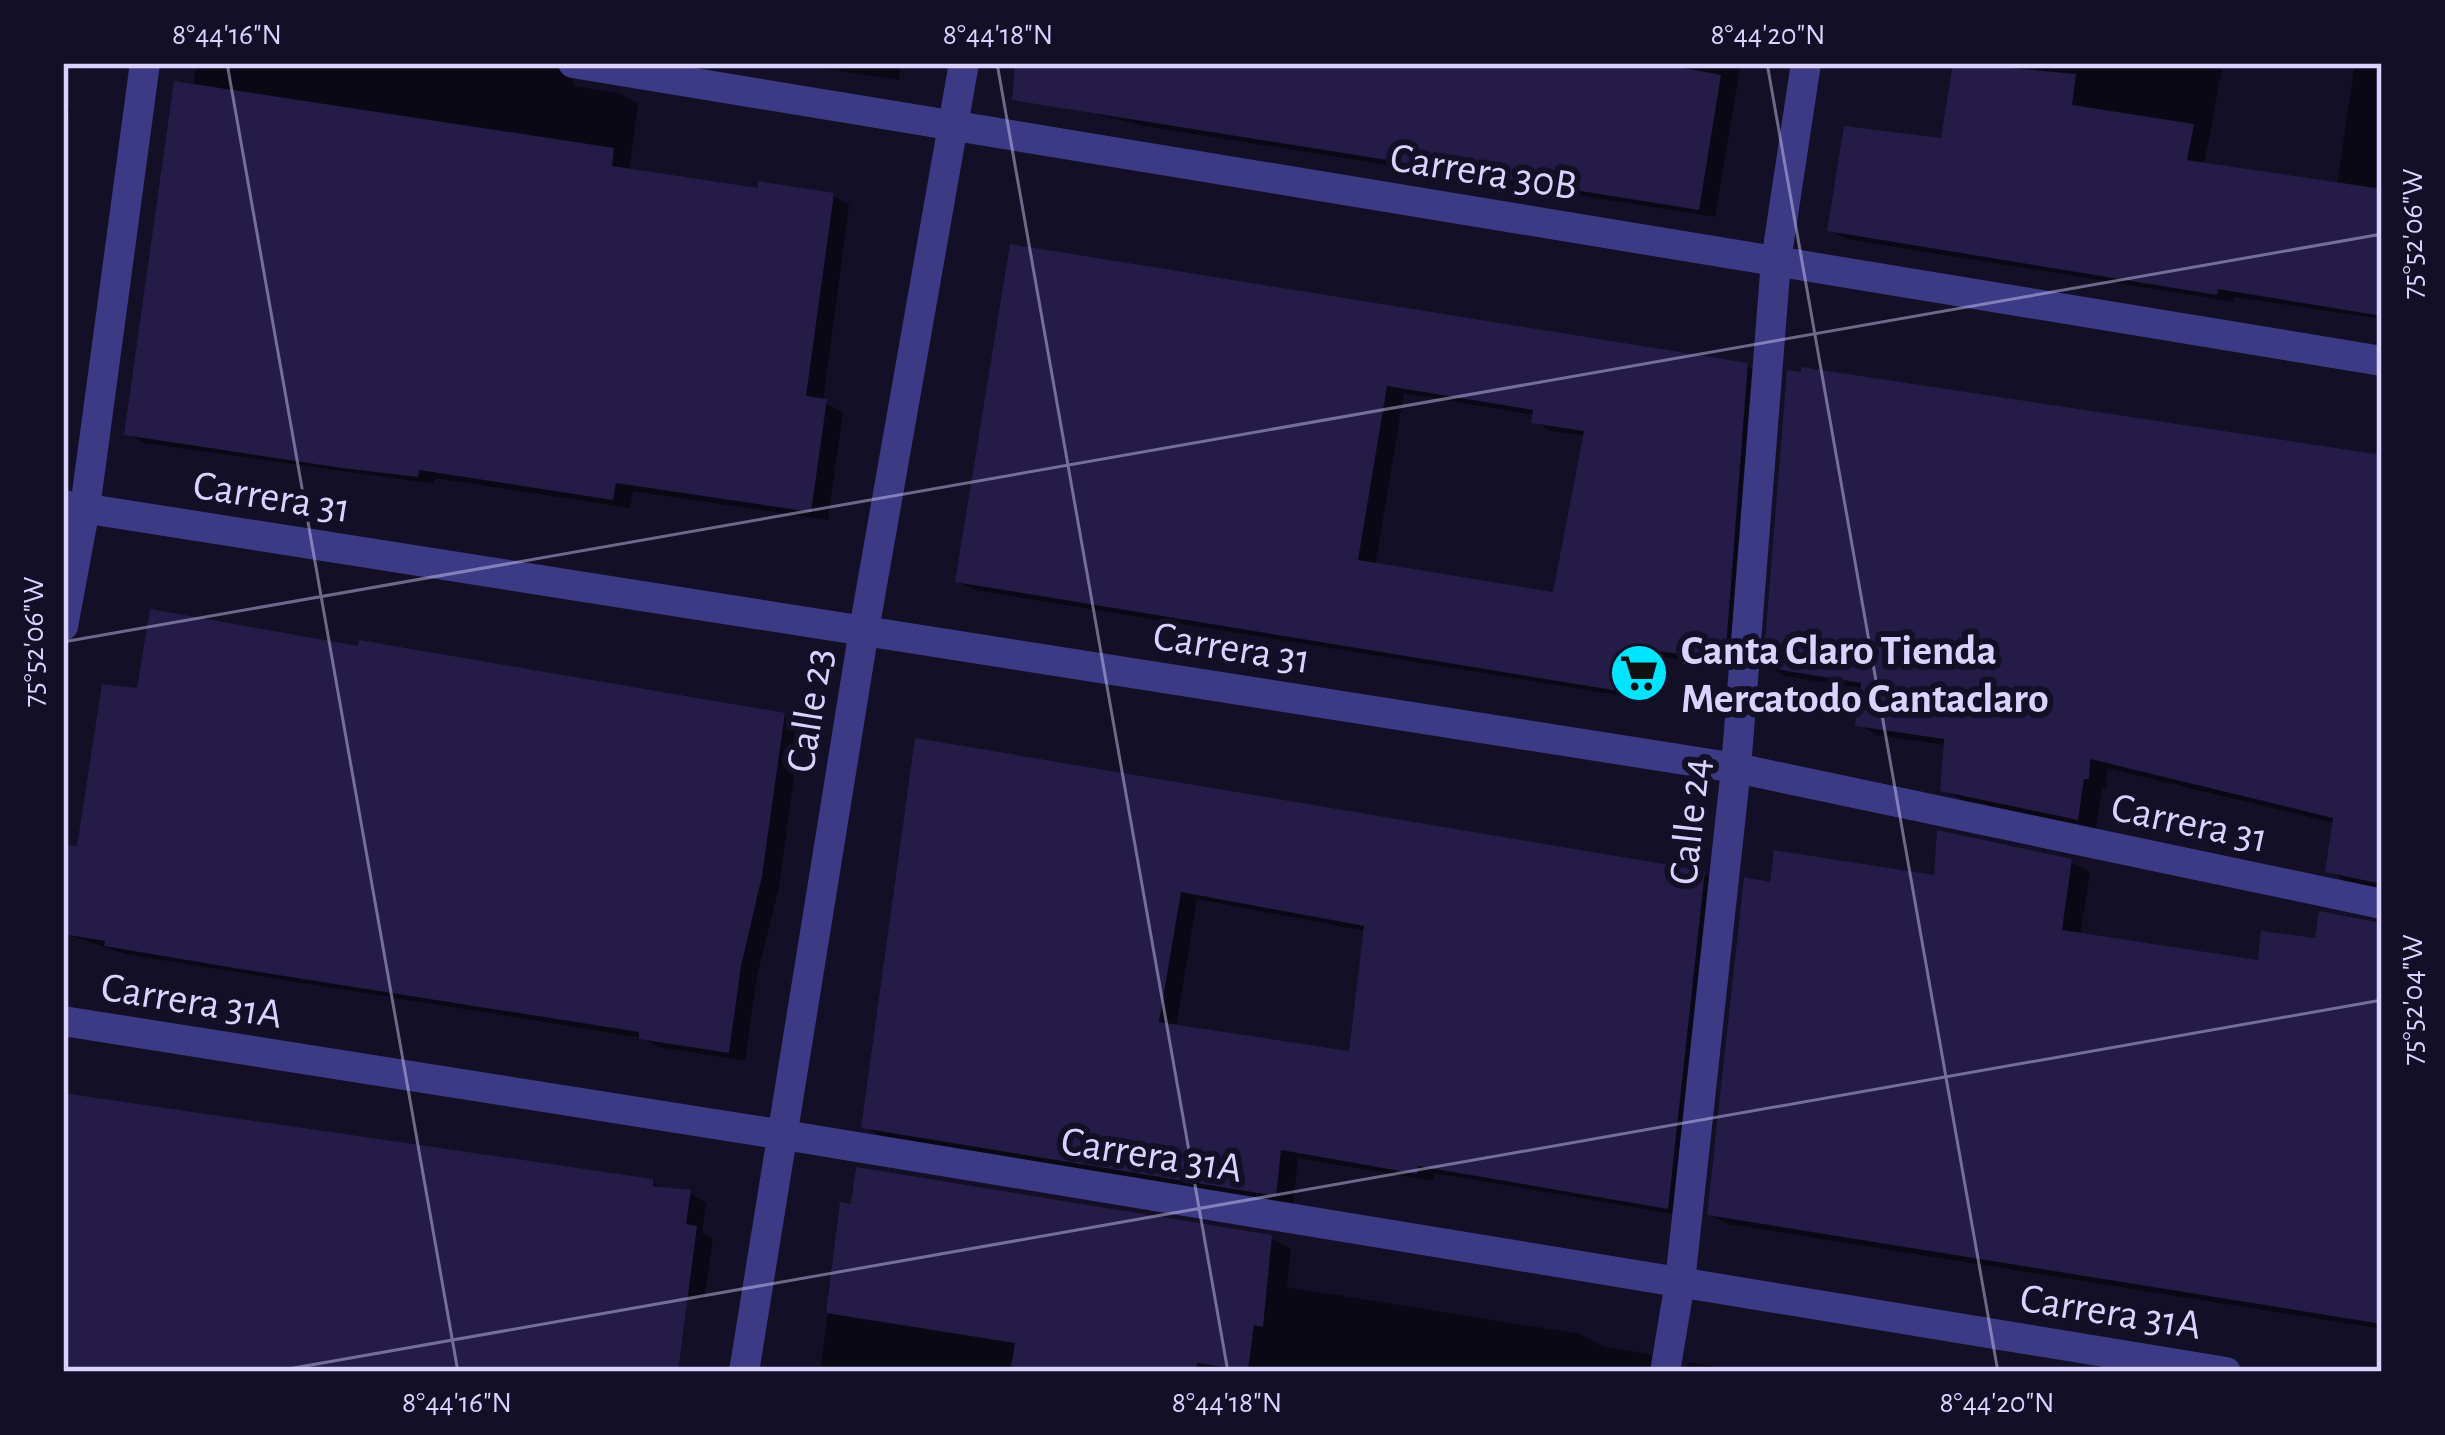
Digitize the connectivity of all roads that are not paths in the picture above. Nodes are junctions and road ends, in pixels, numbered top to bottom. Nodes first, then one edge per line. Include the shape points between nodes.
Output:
1 (145, 63) edge
2 (573, 63) edge
3 (964, 63) edge
4 (1806, 63) edge
5 (954, 126) junction
6 (1776, 261) junction
7 (2382, 362) edge
8 (74, 506) edge
9 (63, 626) edge
10 (864, 630) junction
11 (1736, 769) junction
12 (2382, 904) edge
13 (63, 1022) edge
14 (784, 1135) junction
15 (1680, 1282) junction
16 (744, 1372) edge
17 (1665, 1372) edge
18 (2226, 1372) edge

1 - 8 street
2 - 5 street, Carrera 30B
3 - 5 street, Calle 23
4 - 6 street, Calle 24
5 - 6 street, Carrera 30B
5 - 10 street, Calle 23
6 - 7 street, Carrera 30B
6 - 11 street, Calle 24
8 - 9 street
8 - 10 street, Carrera 31
10 - 11 street, Carrera 31
10 - 14 street, Calle 23
11 - 12 street, Carrera 31
11 - 15 street, Calle 24
13 - 14 street, Carrera 31A
14 - 15 street, Carrera 31A
14 - 16 street, Calle 23
15 - 17 street, Calle 24
15 - 18 street, Carrera 31A

